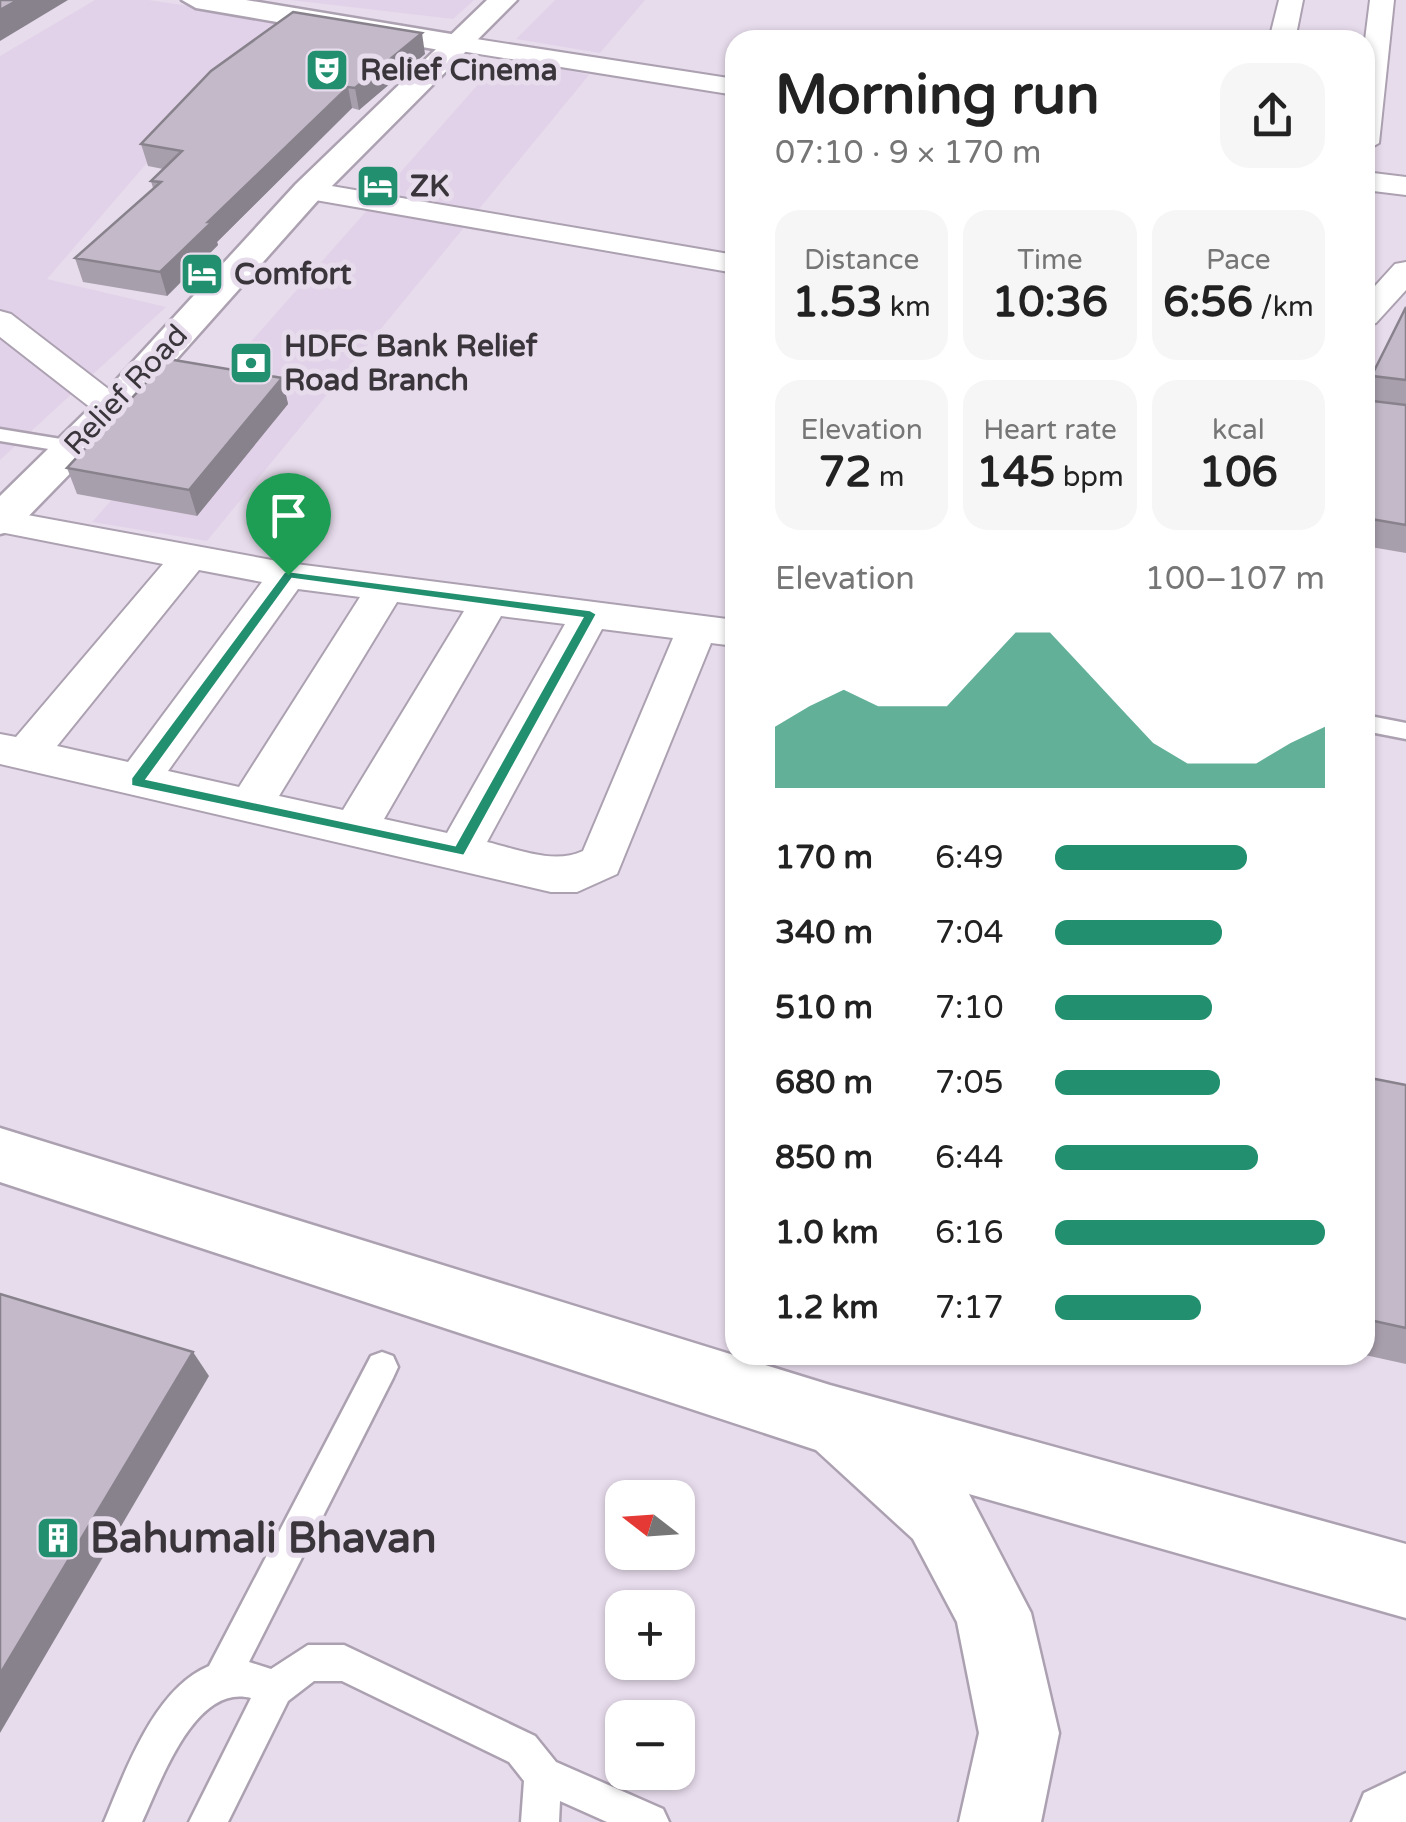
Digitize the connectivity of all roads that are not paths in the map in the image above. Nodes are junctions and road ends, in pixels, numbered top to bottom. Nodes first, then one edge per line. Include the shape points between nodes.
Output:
1 (196, 0) edge
2 (503, 0) edge
3 (1291, 0) edge
4 (262, 4) edge
5 (1374, 5) edge
6 (1406, 14) edge
7 (1284, 30) edge
8 (1372, 30) edge
9 (457, 44) junction
10 (725, 84) edge
11 (1375, 183) edge
12 (1406, 186) edge
13 (308, 191) junction
14 (725, 262) edge
15 (1406, 271) edge
16 (1375, 305) edge
17 (0, 321) edge
18 (112, 408) junction
19 (0, 435) edge
20 (74, 448) junction
21 (0, 521) edge
22 (190, 556) junction
23 (288, 575) junction
24 (386, 587) junction
25 (490, 601) junction
26 (590, 614) junction
27 (716, 631) edge
28 (1375, 725) edge
29 (1406, 731) edge
30 (13, 752) edge
31 (137, 782) junction
32 (250, 807) junction
33 (355, 829) junction
34 (459, 852) junction
35 (0, 1154) edge
36 (382, 1366) dead end
37 (830, 1420) junction
38 (1406, 1581) edge
39 (221, 1680) junction
40 (275, 1688) junction
41 (542, 1776) junction
42 (1406, 1814) edge
43 (123, 1822) edge
44 (208, 1822) edge
45 (540, 1822) edge
46 (650, 1822) edge
47 (1000, 1822) edge
48 (1393, 1822) edge

1 - 4 main road
2 - 9 main road, Relief Road
3 - 7 street
4 - 9 main road
5 - 6 street
5 - 8 street
9 - 10 street
9 - 13 main road, Relief Road
11 - 12 street
13 - 14 street
13 - 18 main road, Relief Road
15 - 16 street
17 - 18 street
18 - 20 main road, Relief Road
19 - 20 lane
20 - 21 main road, Relief Road
21 - 22 street
22 - 23 street
22 - 30 street
23 - 24 street
23 - 31 street
24 - 25 street
24 - 32 street
25 - 26 street
25 - 33 street
26 - 27 street
26 - 34 street
27 - 34 street via 601,862 577,874 551,874
28 - 29 lane
30 - 31 street
31 - 32 street
32 - 33 street
33 - 34 street
35 - 37 main road
36 - 39 lane
37 - 38 main road
37 - 47 main road via 939,1513 993,1614 1019,1733
39 - 40 lane
39 - 43 lane via 198,1688
40 - 41 lane via 308,1664 344,1664 522,1749
40 - 44 lane
41 - 45 lane
41 - 46 lane
42 - 48 main road

